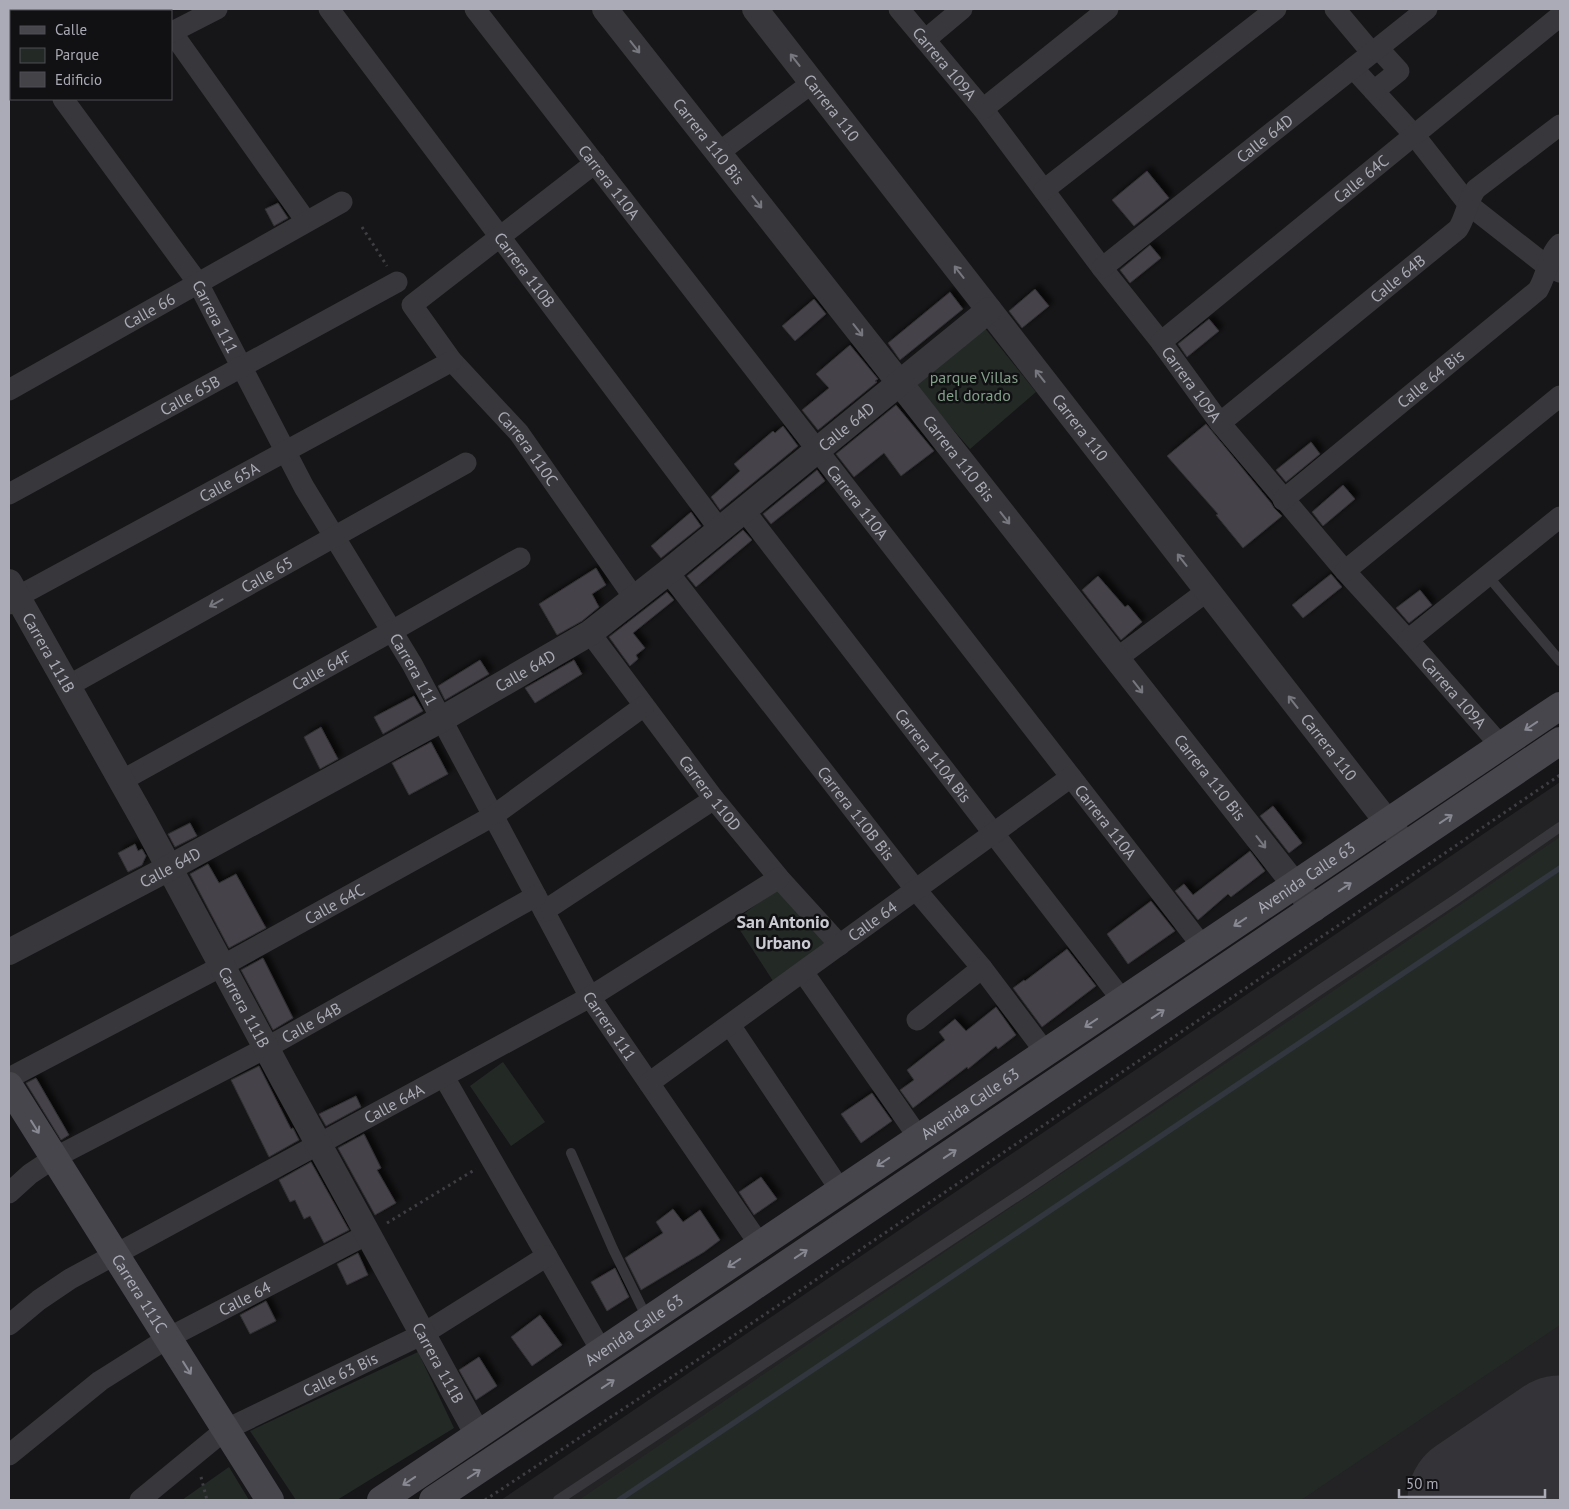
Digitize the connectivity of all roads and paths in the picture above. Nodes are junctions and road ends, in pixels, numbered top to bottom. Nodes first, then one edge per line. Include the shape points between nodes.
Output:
1 (217, 9) edge
2 (329, 9) edge
3 (475, 9) edge
4 (605, 9) edge
5 (755, 9) edge
6 (899, 9) edge
7 (962, 9) edge
8 (1108, 9) edge
9 (1276, 9) edge
10 (1335, 9) edge
11 (1427, 9) edge
12 (1560, 16) edge
13 (172, 31) edge
14 (925, 40) junction
15 (1375, 50) junction
16 (1353, 68) junction
17 (812, 83) junction
18 (1374, 91) junction
19 (64, 100) edge
20 (983, 109) junction
21 (1560, 125) edge
22 (1414, 136) junction
23 (718, 153) junction
24 (595, 163) junction
25 (1044, 190) junction
26 (342, 202) dead end
27 (1469, 205) junction
28 (306, 221) junction
29 (500, 236) junction
30 (1560, 244) edge
31 (1102, 268) junction
32 (1554, 270) edge
33 (397, 282) dead end
34 (198, 283) junction
35 (989, 310) junction
36 (1161, 342) junction
37 (452, 361) junction
38 (242, 367) junction
39 (899, 383) junction
40 (9, 390) edge
41 (1560, 396) edge
42 (1220, 424) junction
43 (285, 450) junction
44 (818, 450) junction
45 (466, 463) dead end
46 (9, 494) edge
47 (1283, 500) junction
48 (744, 510) junction
49 (1560, 517) edge
50 (720, 530) junction
51 (334, 536) junction
52 (520, 558) dead end
53 (1345, 571) junction
54 (668, 572) junction
55 (1487, 575) junction
56 (1207, 591) junction
57 (12, 594) edge
58 (635, 599) junction
59 (392, 631) junction
60 (590, 632) junction
61 (1408, 640) junction
62 (1116, 659) junction
63 (1560, 661) edge
64 (68, 686) junction
65 (644, 706) junction
66 (1560, 706) edge
67 (442, 719) junction
68 (1560, 741) edge
69 (1501, 746) junction
70 (1560, 775) edge
71 (1071, 778) junction
72 (121, 781) junction
73 (714, 799) junction
74 (493, 816) junction
75 (1387, 823) junction
76 (1560, 827) edge
77 (994, 834) junction
78 (1406, 846) junction
79 (170, 868) junction
80 (779, 878) junction
81 (1295, 885) junction
82 (916, 890) junction
83 (540, 903) junction
84 (1314, 908) junction
85 (840, 945) junction
86 (1203, 947) junction
87 (9, 952) edge
88 (222, 966) junction
89 (982, 968) junction
90 (803, 972) junction
91 (590, 997) junction
92 (1123, 1001) junction
93 (916, 1020) dead end
94 (730, 1025) junction
95 (266, 1048) junction
96 (1046, 1053) junction
97 (444, 1077) junction
98 (9, 1078) edge
99 (649, 1083) junction
100 (9, 1086) edge
101 (919, 1138) junction
102 (320, 1145) junction
103 (571, 1153) dead end
104 (54, 1158) junction
105 (492, 1160) junction
106 (841, 1191) junction
107 (9, 1193) edge
108 (368, 1234) junction
109 (760, 1245) junction
110 (115, 1254) junction
111 (547, 1256) junction
112 (648, 1321) junction
113 (9, 1325) edge
114 (423, 1334) junction
115 (168, 1338) junction
116 (602, 1352) junction
117 (225, 1430) junction
118 (478, 1435) junction
119 (9, 1455) edge
120 (140, 1500) edge
121 (270, 1500) edge
122 (381, 1500) edge
123 (433, 1500) edge
124 (485, 1500) edge
125 (558, 1500) edge

1 - 13 street
2 - 29 street, Carrera 110B
3 - 24 street, Carrera 110A
4 -> 23 street, Carrera 110 Bis
17 -> 5 street, Carrera 110
6 - 14 street, Carrera 109A
7 - 14 street
8 - 20 street
9 - 25 street
10 - 15 street
11 - 15 street, Calle 64D
12 - 22 street, Calle 64C
13 - 28 street
14 - 20 street, Carrera 109A
15 - 16 street, Calle 64D
15 - 18 street via 1399,71
16 - 18 street
16 - 31 street, Calle 64D
17 - 23 street
35 -> 17 street, Carrera 110
18 - 22 street
19 - 34 street, Carrera 111
20 - 25 street, Carrera 109A
21 - 27 street, Calle 64B via 1476,189
22 - 27 street
22 - 36 street, Calle 64C
23 -> 39 street, Carrera 110 Bis
24 - 29 street
24 - 44 street, Carrera 110A
25 - 31 street, Carrera 109A
26 - 28 street, Calle 66
27 - 32 street
27 - 42 street, Calle 64B via 1458,229
28 - 34 street, Calle 66
29 - 37 street, Carrera 110C via 412,305
29 - 50 street, Carrera 110B
30 - 32 street, Calle 64 Bis via 1554,251
31 - 36 street, Carrera 109A
32 - 47 street, Calle 64 Bis via 1538,290
33 - 38 street, Calle 65B
34 - 38 street, Carrera 111
34 - 40 street, Calle 66
35 - 39 street, Calle 64D
56 -> 35 street, Carrera 110
36 - 42 street, Carrera 109A
37 - 43 street, Calle 65A
37 - 58 street, Carrera 110C via 519,433
38 - 43 street, Carrera 111
38 - 46 street, Calle 65B
39 - 44 street, Calle 64D
39 -> 62 street, Carrera 110 Bis
41 - 53 street
42 - 47 street, Carrera 109A
43 - 51 street, Carrera 111
43 - 57 street, Calle 65A
44 - 48 street, Calle 64D
44 - 71 street, Carrera 110A
45 - 51 street, Calle 65
47 - 53 street, Carrera 109A
48 - 50 street, Calle 64D
48 - 77 street, Carrera 110A Bis
49 - 55 street
50 - 54 street, Calle 64D
51 - 59 street, Carrera 111
51 -> 64 street, Calle 65
52 - 59 street, Calle 64F
53 - 61 street, Carrera 109A
54 - 58 street, Calle 64D
54 - 82 street, Carrera 110B Bis
55 - 61 street
55 - 63 lane
56 - 62 street
75 -> 56 street, Carrera 110
57 - 64 street, Carrera 111B
58 - 60 street, Calle 64D
59 - 67 street, Carrera 111
59 - 72 street, Calle 64F
60 - 65 street, Carrera 110D
60 - 67 street, Calle 64D
61 - 69 street, Carrera 109A
62 -> 81 street, Carrera 110 Bis
64 - 72 street, Carrera 111B
65 - 73 street, Carrera 110D
65 - 74 street, Calle 64C
66 -> 69 main road, Avenida Calle 63
67 - 74 street, Carrera 111
67 - 79 street, Calle 64D
78 -> 68 main road, Avenida Calle 63
69 - 75 main road, Avenida Calle 63
70 - 124 path
71 - 77 street, Calle 64
71 - 86 street, Carrera 110A
72 - 79 street, Carrera 111B
73 - 80 street, Carrera 110D
73 - 83 street, Calle 64B
74 - 83 street, Carrera 111
74 - 88 street, Calle 64C
75 - 78 street, Carrera 110
75 - 81 main road, Avenida Calle 63
76 - 125 lane via 1022,1193
77 - 82 street, Calle 64
77 - 92 street, Carrera 110A Bis
84 -> 78 main road, Avenida Calle 63
79 - 87 street, Calle 64D
79 - 88 street, Carrera 111B
80 - 85 street, Carrera 110D
80 - 91 street, Calle 64A
81 - 84 street, Carrera 110 Bis
81 -> 86 main road, Avenida Calle 63
82 - 85 street, Calle 64
82 - 89 street, Carrera 110B Bis
83 - 91 street, Carrera 111
83 - 95 street, Calle 64B
123 -> 84 main road, Avenida Calle 63
85 - 90 street, Calle 64
86 - 92 main road, Avenida Calle 63
88 - 95 street, Carrera 111B
88 - 98 street, Calle 64C
89 - 93 street
89 - 96 street, Carrera 110B Bis
90 - 94 street, Calle 64
90 - 101 street
91 - 97 street, Calle 64A
91 - 99 street, Carrera 111
92 -> 96 main road, Avenida Calle 63
94 - 99 street, Calle 64
94 - 106 street
95 - 102 street, Carrera 111B
95 - 104 street, Calle 64B
96 - 101 main road, Avenida Calle 63
97 - 102 street, Calle 64A
97 - 105 street
99 - 109 street, Carrera 111
100 -> 104 main road, Carrera 111C
101 -> 106 main road, Avenida Calle 63
102 - 108 street, Carrera 111B
102 - 110 street, Calle 64A
103 - 112 lane
104 - 107 street, Calle 64B
104 - 110 main road, Carrera 111C
105 - 108 path
105 - 111 street
106 - 109 main road, Avenida Calle 63
108 - 114 street, Carrera 111B
108 - 115 street, Calle 64
109 -> 112 main road, Avenida Calle 63
110 - 113 street, Calle 64A via 70,1279
110 - 115 main road, Carrera 111C
111 - 114 street, Calle 63 Bis
111 - 116 street
112 - 116 main road, Avenida Calle 63
114 - 117 street, Calle 63 Bis
114 - 118 street, Carrera 111B
115 -> 117 main road, Carrera 111C
115 - 119 street, Calle 64 via 100,1381
116 - 118 main road, Avenida Calle 63
117 - 120 street, Calle 63 Bis
117 - 121 main road, Carrera 111C
118 -> 122 main road, Avenida Calle 63

